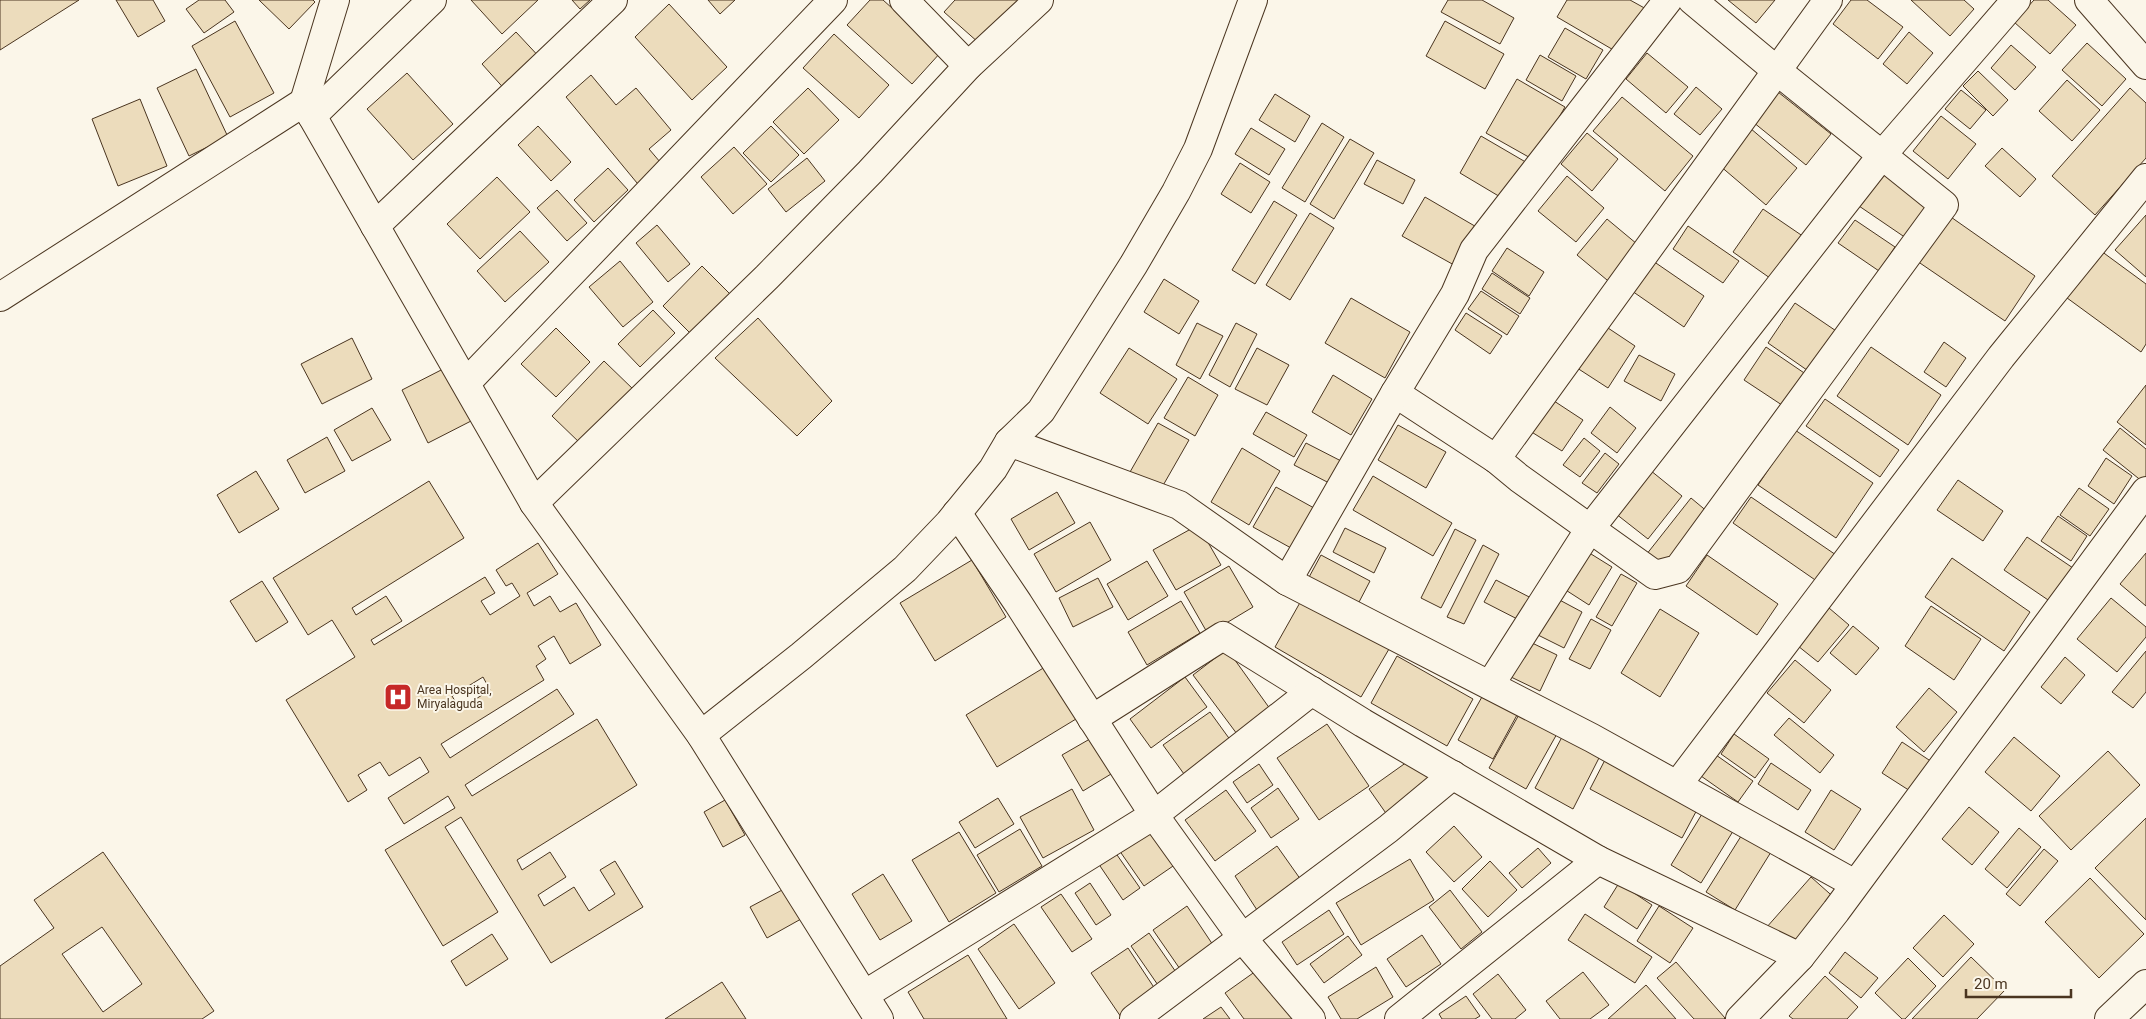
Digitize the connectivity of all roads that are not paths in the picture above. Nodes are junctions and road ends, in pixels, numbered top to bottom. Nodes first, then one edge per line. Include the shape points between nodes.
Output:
1 (334, 0) edge
2 (432, 0) edge
3 (613, 0) edge
4 (833, 0) edge
5 (904, 0) edge
6 (1039, 0) edge
7 (1253, 0) edge
8 (1668, 0) edge
9 (1692, 0) edge
10 (1828, 0) edge
11 (2016, 0) edge
12 (2089, 0) edge
13 (2146, 65) edge
14 (968, 66) junction
15 (1776, 70) junction
16 (308, 109) junction
17 (1882, 155) junction
18 (2146, 178) edge
19 (376, 226) junction
20 (0, 297) edge
21 (466, 383) junction
22 (1395, 393) junction
23 (1009, 442) junction
24 (1496, 459) junction
25 (2146, 491) edge
26 (534, 503) junction
27 (957, 513) junction
28 (1590, 530) junction
29 (1286, 581) junction
30 (1490, 685) junction
31 (1312, 691) junction
32 (1092, 719) junction
33 (700, 734) junction
34 (1453, 776) junction
35 (1678, 784) junction
36 (1154, 815) junction
37 (1598, 860) junction
38 (1855, 884) junction
39 (1243, 939) junction
40 (1800, 957) junction
41 (2146, 984) edge
42 (864, 995) junction
43 (879, 1019) edge
44 (1134, 1019) edge
45 (1311, 1019) edge
46 (1399, 1019) edge
47 (1740, 1019) edge
48 (2109, 1019) edge

1 - 16 street
2 - 16 street
3 - 19 street
4 - 21 street
5 - 14 street
6 - 14 street
7 - 23 street via 1198,149 1176,192 1041,411
8 - 22 street via 1474,250 1455,294
9 - 15 street
10 - 15 street
11 - 17 street
12 - 13 street
14 - 26 street via 766,278
15 - 17 street
15 - 24 street
16 - 19 street
16 - 20 street
17 - 28 street
17 - 28 street via 1944,205 1678,569 1655,575
18 - 35 street via 2001,357
19 - 21 street
21 - 26 street
22 - 24 street
22 - 29 street
23 - 27 street via 993,469
23 - 29 street via 1179,505
24 - 28 street
25 - 38 street
26 - 33 street
27 - 32 street
27 - 33 street via 905,570
28 - 30 street
29 - 30 street
30 - 35 street
31 - 32 street via 1223,636
31 - 34 street
31 - 36 street
32 - 36 street
33 - 42 street
34 - 37 street
34 - 39 street
35 - 38 street
36 - 39 street
36 - 42 street
37 - 40 street
37 - 46 street
38 - 40 street
39 - 44 street
39 - 45 street
40 - 47 street
41 - 48 street
42 - 43 street

